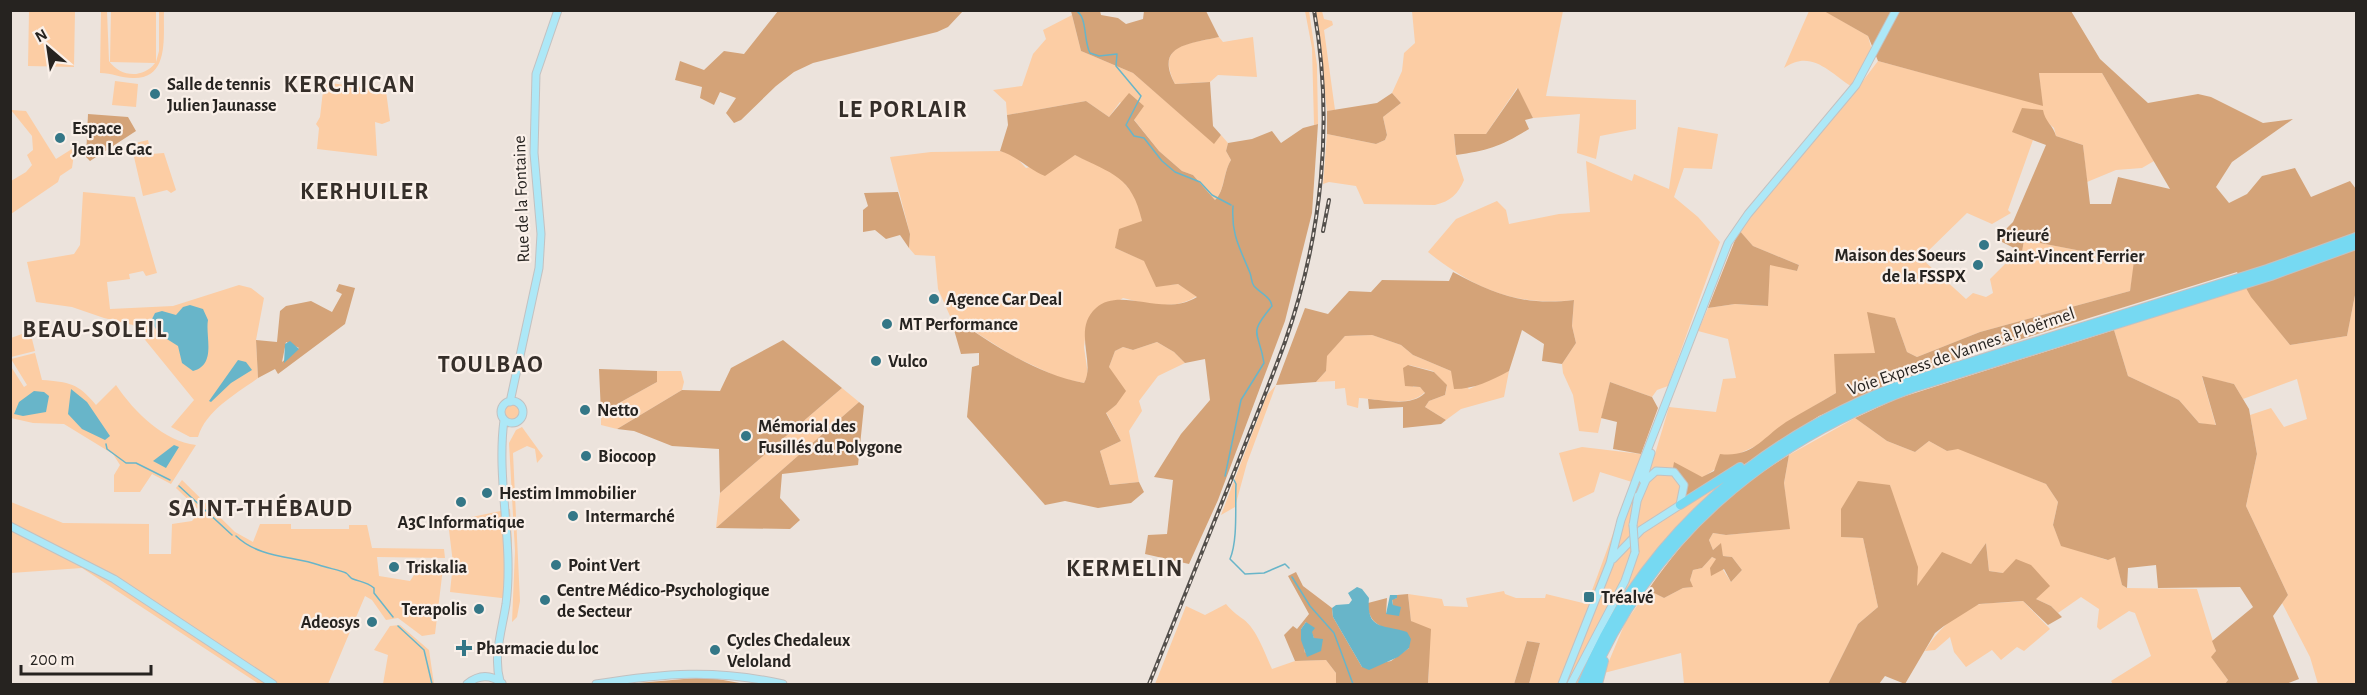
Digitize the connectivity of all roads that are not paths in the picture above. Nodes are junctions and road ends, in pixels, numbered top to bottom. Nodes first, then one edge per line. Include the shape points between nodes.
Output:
1 (558, 10) edge
2 (1896, 10) edge
3 (2356, 237) edge
4 (2356, 245) edge
5 (515, 388) junction
6 (510, 402) junction
7 (518, 403) junction
8 (1662, 416) junction
9 (504, 420) junction
10 (514, 423) junction
11 (503, 435) junction
12 (1792, 436) junction
13 (1637, 501) junction
14 (1680, 505) junction
15 (10, 526) edge
16 (1610, 563) junction
17 (1642, 590) junction
18 (496, 660) junction
19 (483, 676) junction
20 (502, 683) edge
21 (273, 684) edge
22 (467, 684) edge
23 (596, 684) edge
24 (783, 684) edge
25 (1562, 684) edge
26 (1571, 684) edge
27 (1582, 684) edge
28 (1589, 684) edge
29 (1598, 684) edge

1 - 5 main road, Rue de la Fontaine via 536,73 534,153 541,234 539,268 518,357
2 - 8 main road via 1856,85 1728,243
3 - 12 highway, Voie Express de Vannes à Ploërmel via 2267,269 1910,381 1835,411
4 - 17 highway, Voie Express de Vannes à Ploërmel via 2271,276 1913,388 1838,419 1785,449 1735,486 1685,534
5 - 6 main road, Rue de la Fontaine
5 - 7 main road, Rue de la Fontaine
6 - 7 main road
6 - 9 main road via 502,408
7 - 10 main road via 523,414
8 - 13 main road
8 - 16 main road via 1621,520
9 - 10 main road
9 - 11 main road
10 - 11 main road
11 - 18 main road via 509,566
12 - 14 highway
12 - 27 highway, Voie Express de Vannes à Ploërmel via 1724,487 1667,545 1614,619
13 - 14 main road via 1648,477 1665,470 1677,474 1683,482
13 - 26 main road, bridge via 1633,525 1635,552 1625,581
14 - 16 main road via 1641,530
15 - 21 main road via 114,579
16 - 25 main road
17 - 28 highway, Voie Express de Vannes à Ploërmel via 1611,638
17 - 29 highway via 1609,647
18 - 19 main road
18 - 20 main road
19 - 20 main road
19 - 22 main road
23 - 24 main road via 702,673

